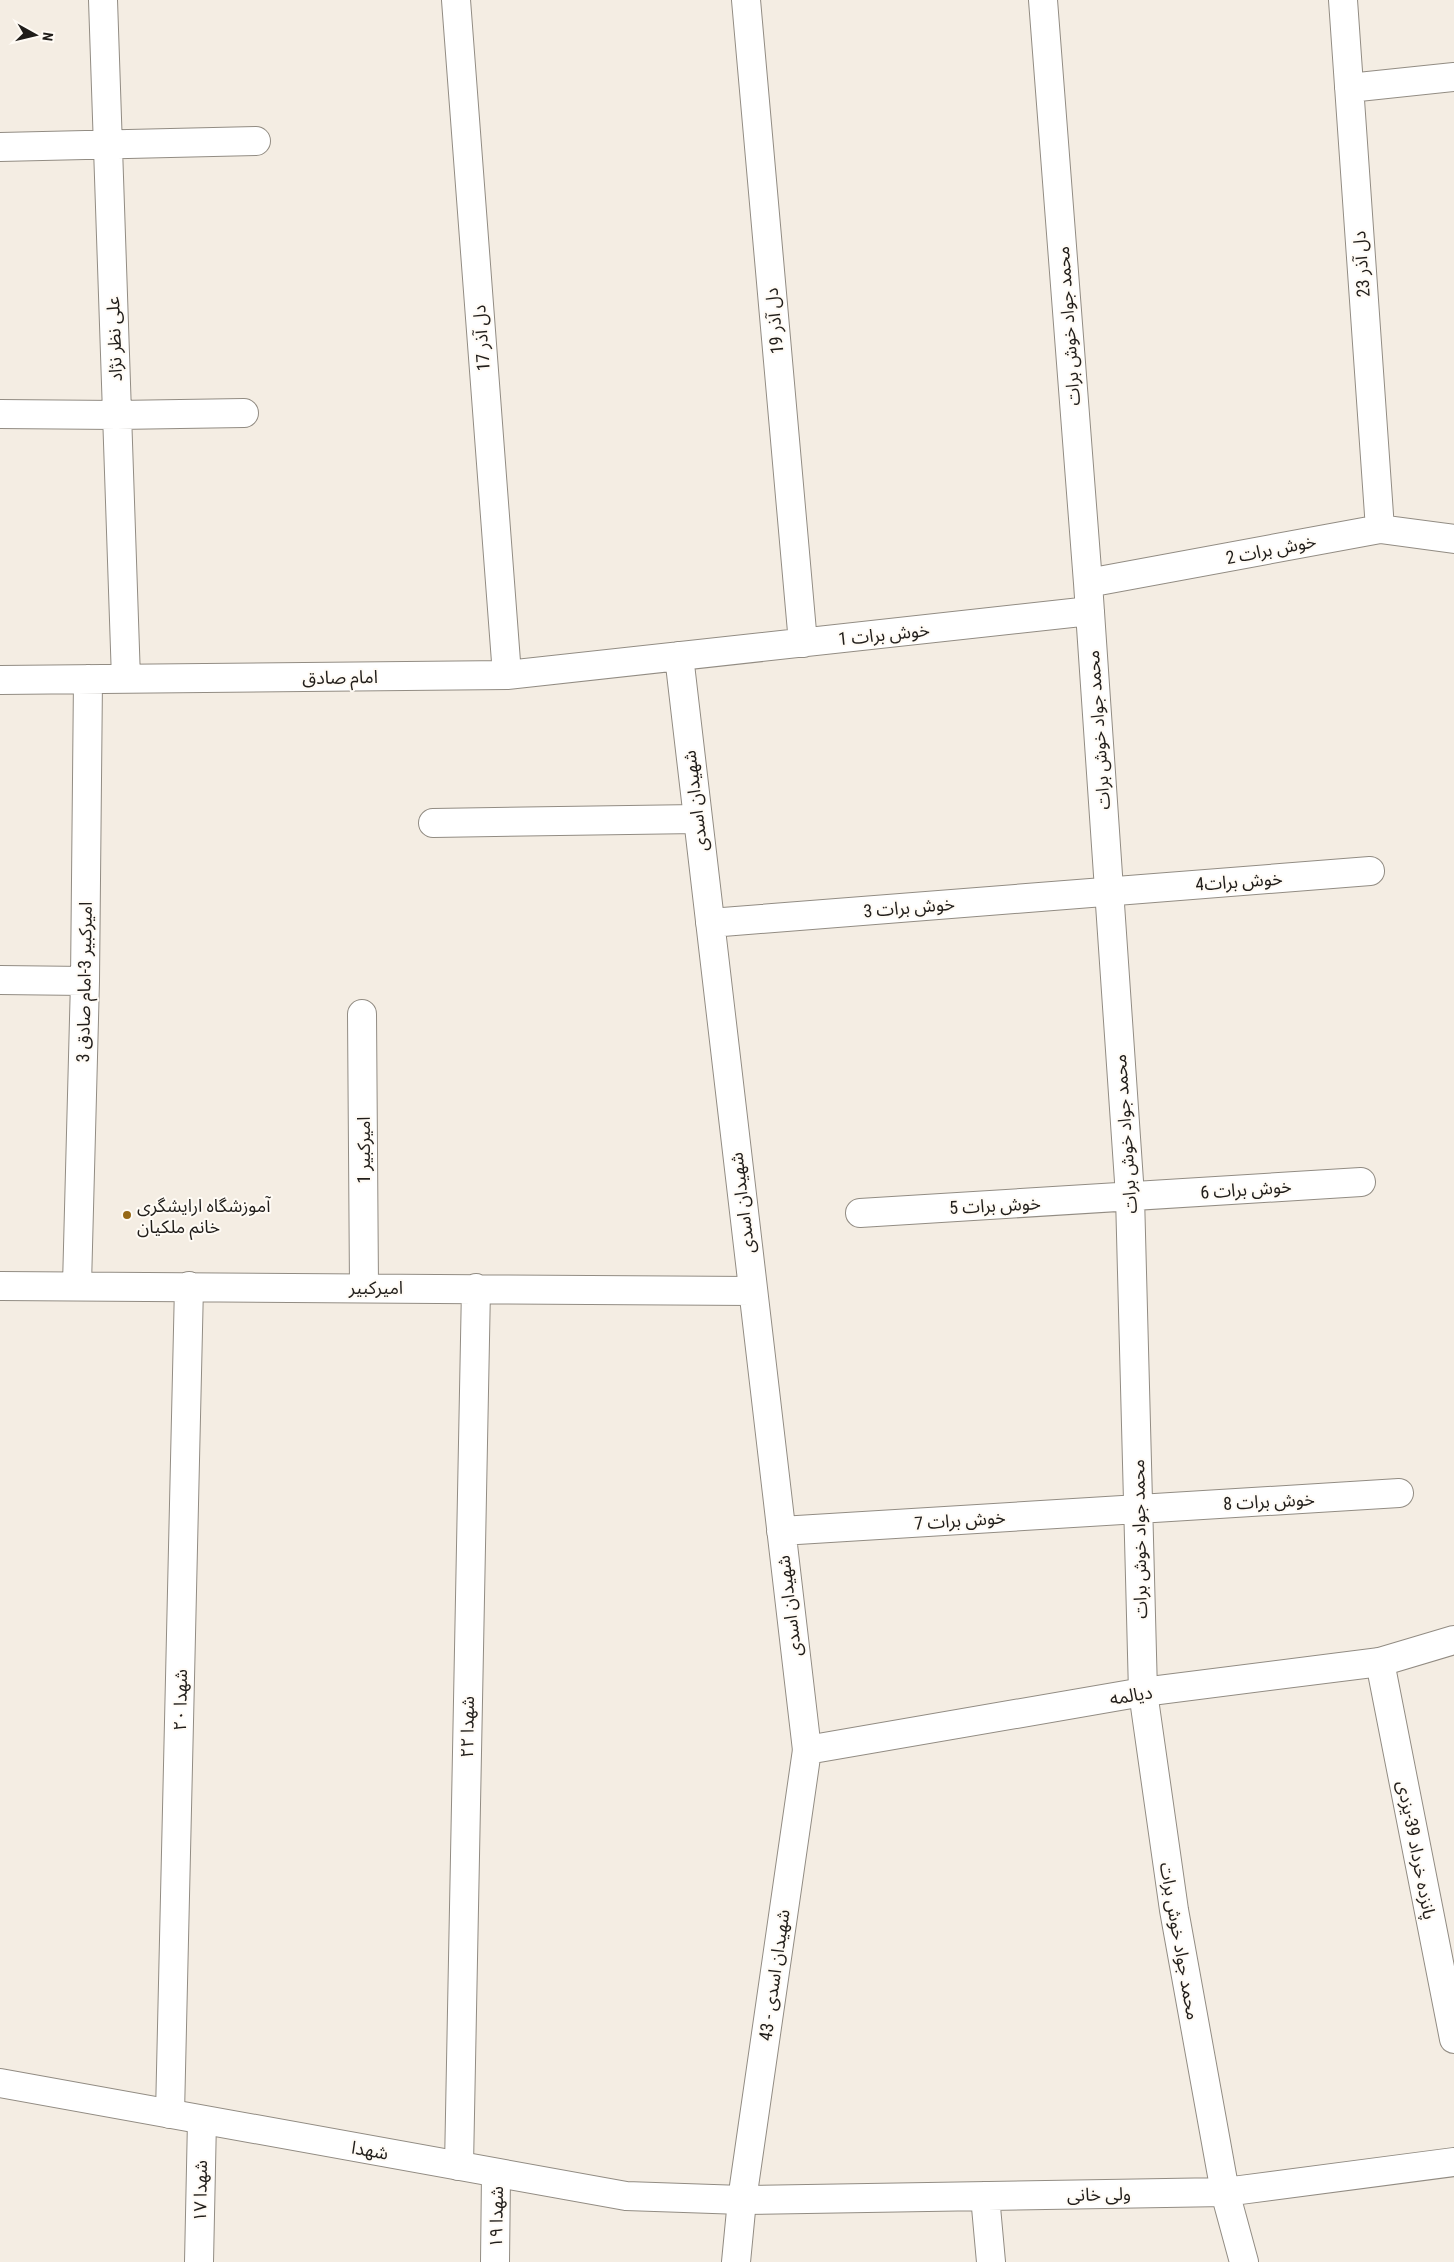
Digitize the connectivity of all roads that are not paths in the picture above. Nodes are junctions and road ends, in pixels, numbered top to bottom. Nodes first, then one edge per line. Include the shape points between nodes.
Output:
1 (103, 0) edge
2 (456, 0) edge
3 (746, 0) edge
4 (1044, 0) edge
5 (1343, 0) edge
6 (1454, 77) edge
7 (1349, 88) junction
8 (256, 142) dead end
9 (108, 145) junction
10 (0, 147) edge
11 (244, 413) dead end
12 (0, 414) edge
13 (117, 415) junction
14 (1380, 528) junction
15 (1454, 539) edge
16 (1088, 583) junction
17 (1090, 611) junction
18 (803, 643) junction
19 (679, 656) junction
20 (507, 676) junction
21 (88, 679) junction
22 (126, 679) junction
23 (0, 680) edge
24 (697, 819) junction
25 (433, 823) dead end
26 (1370, 871) dead end
27 (1109, 891) junction
28 (710, 923) junction
29 (0, 980) edge
30 (85, 981) junction
31 (362, 1014) dead end
32 (1361, 1182) dead end
33 (1130, 1196) junction
34 (860, 1213) dead end
35 (76, 1285) junction
36 (0, 1286) edge
37 (189, 1286) junction
38 (364, 1287) junction
39 (476, 1288) junction
40 (752, 1290) junction
41 (1400, 1493) dead end
42 (1139, 1509) junction
43 (781, 1531) junction
44 (1454, 1640) edge
45 (1380, 1662) junction
46 (1143, 1692) junction
47 (807, 1750) junction
48 (1454, 2039) edge
49 (0, 2083) edge
50 (170, 2114) junction
51 (202, 2120) junction
52 (1454, 2162) edge
53 (459, 2166) junction
54 (496, 2173) junction
55 (1225, 2192) junction
56 (985, 2196) junction
57 (742, 2200) junction
58 (199, 2262) edge
59 (495, 2262) edge
60 (736, 2262) edge
61 (991, 2262) edge
62 (1244, 2262) edge

1 - 9 street, علی نظر نژاد
2 - 20 street, دل آذر 17
3 - 18 street, دل آذر 19
4 - 16 street, محمد جواد خوش برات
5 - 7 street, دل آذر 23
6 - 7 street
7 - 14 street, دل آذر 23
8 - 9 street
9 - 10 street
9 - 13 street, علی نظر نژاد
11 - 13 street
12 - 13 street
13 - 22 street, علی نظر نژاد
14 - 15 street, خوش برات 2
14 - 16 street, خوش برات 2
16 - 17 street, محمد جواد خوش برات
17 - 18 street, خوش برات 1
17 - 27 street, محمد جواد خوش برات
18 - 19 street, خوش برات 1
19 - 20 street, امام صادق
19 - 24 street, شهیدان اسدی
20 - 22 street, امام صادق
21 - 22 street, امام صادق
21 - 23 street, امام صادق
21 - 30 street, امیرکبیر 3-امام صادق 3
24 - 25 street
24 - 28 street, شهیدان اسدی
26 - 27 street, خوش برات4
27 - 28 street, خوش برات 3
27 - 33 street, محمد جواد خوش برات
28 - 40 street, شهیدان اسدی
29 - 30 street
30 - 35 street, امیرکبیر 3-امام صادق 3
31 - 38 street, امیرکبیر 1
32 - 33 street, خوش برات 6
33 - 34 street, خوش برات 5
33 - 42 street, محمد جواد خوش برات
35 - 36 street, امیرکبیر
35 - 37 street, امیرکبیر
37 - 38 street, امیرکبیر
37 - 50 street, شهدا ۲۰
38 - 39 street, امیرکبیر
39 - 40 street, امیرکبیر
39 - 53 street, شهدا ۲۲
40 - 43 street, شهیدان اسدی
41 - 42 street, خوش برات 8
42 - 43 street, خوش برات 7
42 - 46 street, محمد جواد خوش برات
43 - 47 street, شهیدان اسدی
44 - 45 street, دیالمه
45 - 46 street, دیالمه
45 - 48 street, پانزده خرداد 39-یزدی
46 - 47 street, دیالمه
46 - 55 street, محمد جواد خوش برات via 1174,1910
47 - 57 street, شهیدان اسدی - 43
49 - 50 street, شهدا
50 - 51 street, شهدا
51 - 53 street, شهدا
51 - 58 street, شهدا ۱۷
52 - 55 street, ولی خانی
53 - 54 street, شهدا
54 - 57 street, شهدا via 626,2196
54 - 59 street, شهدا ۱۹
55 - 56 street, ولی خانی
55 - 62 street, محمد جواد خوش برات
56 - 57 street, ولی خانی
56 - 61 street
57 - 60 street, شهیدان اسدی - 43

